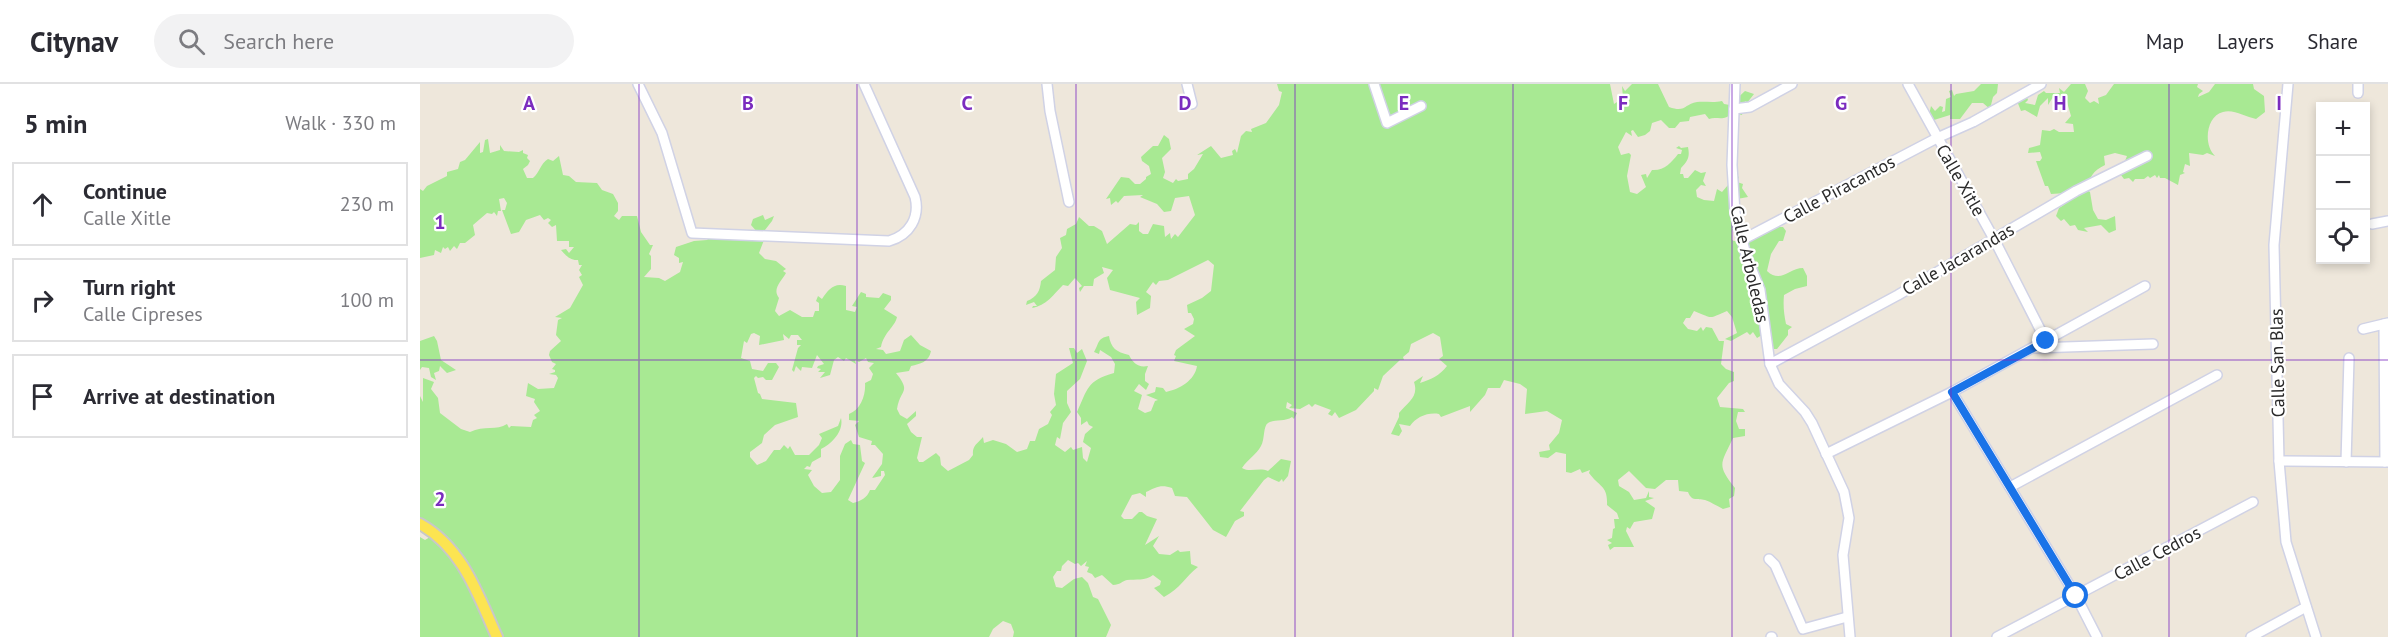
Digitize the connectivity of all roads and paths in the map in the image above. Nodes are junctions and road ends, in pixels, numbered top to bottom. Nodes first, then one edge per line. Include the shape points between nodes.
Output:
1 (639, 84) edge
2 (864, 84) edge
3 (1047, 84) edge
4 (1187, 84) edge
5 (1374, 84) edge
6 (1735, 84) edge
7 (1792, 84) edge
8 (1908, 84) edge
9 (2041, 84) edge
10 (2288, 84) edge
11 (1192, 104) dead end
12 (1421, 106) dead end
13 (1734, 109) junction
14 (1937, 138) junction
15 (2147, 156) dead end
16 (1069, 202) dead end
17 (2388, 221) edge
18 (2372, 224) dead end
19 (1994, 239) junction
20 (1742, 240) junction
21 (2145, 286) dead end
22 (2386, 324) edge
23 (2363, 329) dead end
24 (2046, 341) junction
25 (2153, 344) dead end
26 (2031, 348) junction
27 (2349, 357) dead end
28 (1770, 364) junction
29 (2217, 375) dead end
30 (1952, 392) junction
31 (1826, 454) junction
32 (2279, 461) junction
33 (2346, 462) junction
34 (2387, 462) edge
35 (2010, 487) junction
36 (2253, 502) dead end
37 (420, 524) edge
38 (1769, 559) dead end
39 (2076, 596) junction
40 (2307, 607) junction
41 (1847, 617) junction
42 (497, 637) edge
43 (1850, 637) edge
44 (1997, 637) edge
45 (2097, 637) edge
46 (2251, 637) edge
47 (2316, 637) edge

1 - 2 street via 662,133 692,233 889,241 906,232 918,207
3 - 16 street
4 - 11 street
5 - 12 street via 1388,123
6 - 13 street, Calle Arboledas
7 - 13 street via 1750,107
8 - 14 street, Calle Xitle
9 - 14 street, Calle Piracantos
10 - 32 street, Calle San Blas via 2274,245
13 - 20 street, Calle Arboledas via 1732,165 1735,213
14 - 19 street, Calle Xitle
14 - 20 street, Calle Piracantos
15 - 19 street, Calle Jacarandas via 2076,191
17 - 18 street
19 - 24 street, Calle Xitle
19 - 28 street, Calle Jacarandas
20 - 28 street, Calle Arboledas via 1760,290
21 - 24 street
22 - 23 street
22 - 34 street
24 - 26 street
25 - 26 street
26 - 30 street
27 - 33 street
28 - 31 street, Calle Arboledas via 1779,384 1805,412
29 - 35 street
30 - 31 street
30 - 35 street
31 - 41 street, Calle Arboledas via 1848,504 1843,555
32 - 33 street
32 - 40 street, Calle San Blas via 2286,542
33 - 34 street
35 - 39 street
36 - 39 street, Calle Cedros
37 - 42 main road via 452,549 469,574
38 - 41 street via 1803,629
39 - 44 street, Calle Cedros
39 - 45 street
40 - 46 street
40 - 47 street, Calle San Blas
41 - 43 street, Calle Arboledas

